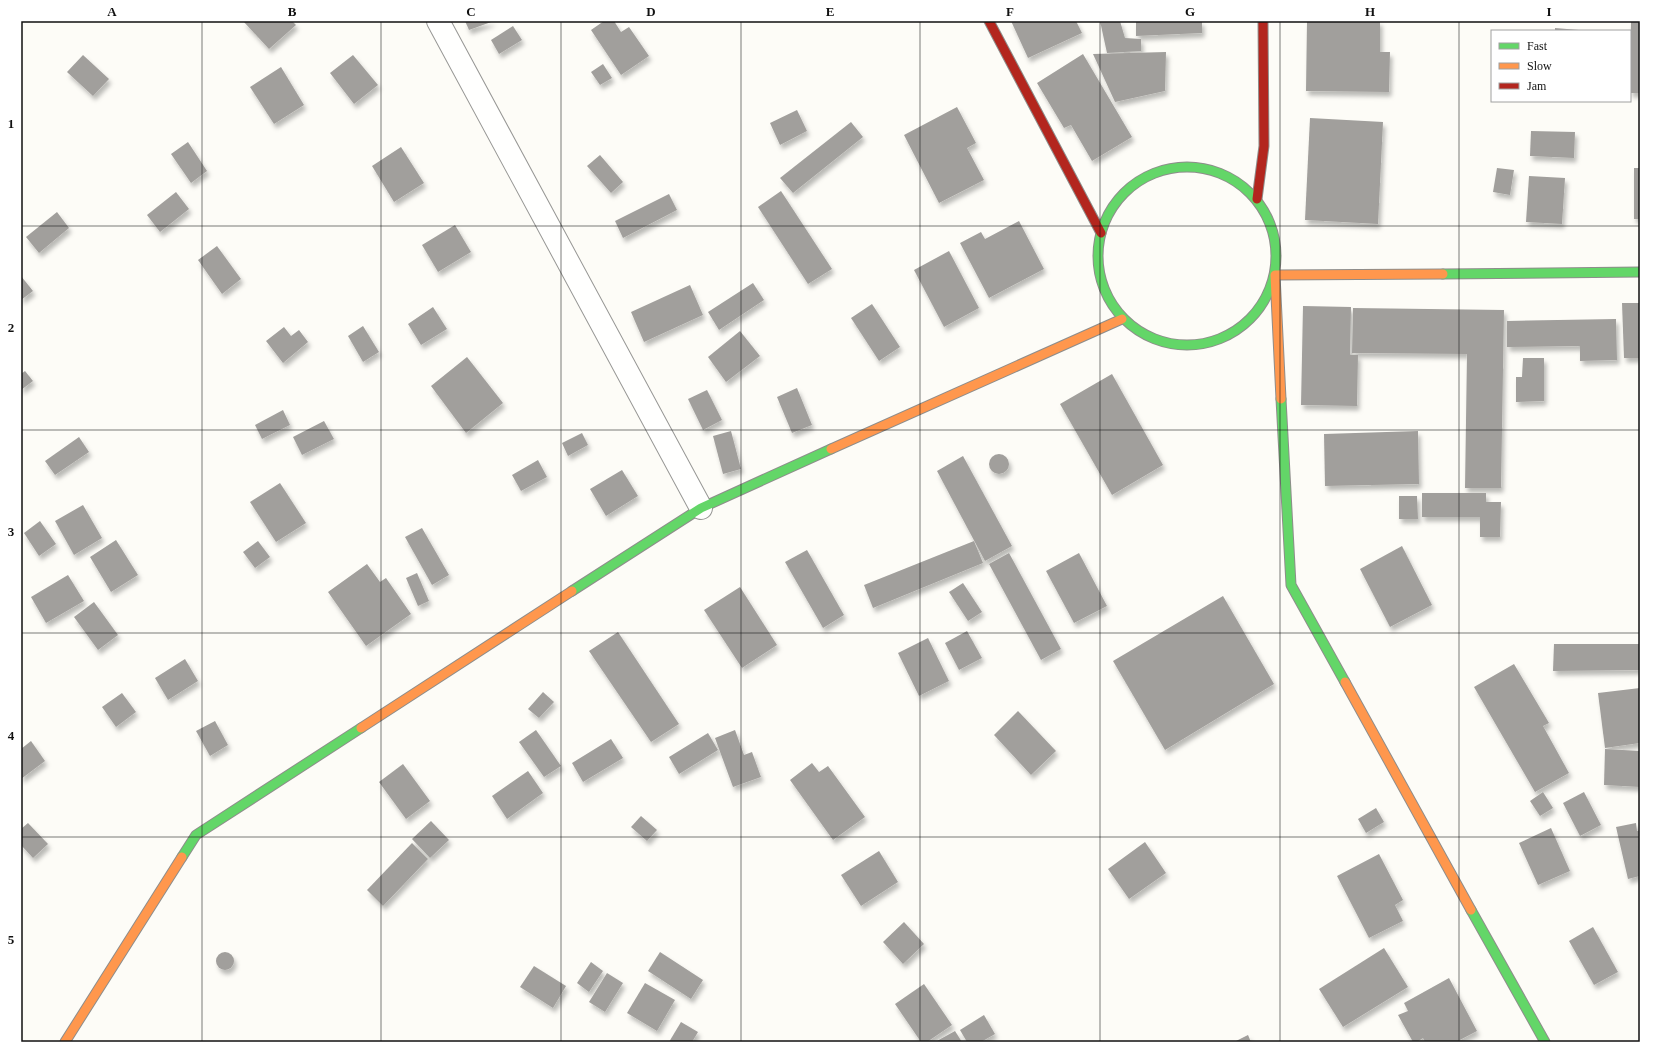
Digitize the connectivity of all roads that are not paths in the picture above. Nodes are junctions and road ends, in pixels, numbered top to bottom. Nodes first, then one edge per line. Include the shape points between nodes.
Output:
1 (438, 21) edge
2 (989, 21) edge
3 (1263, 21) edge
4 (1257, 199) junction
5 (1101, 233) junction
6 (1640, 272) edge
7 (1275, 275) junction
8 (1122, 319) junction
9 (701, 508) junction
10 (65, 1042) edge
11 (1545, 1042) edge

1 - 9 street
2 - 5 street
3 - 4 street via 1264,146
4 - 5 street via 1236,180 1211,169 1176,167 1155,172 1130,186 1112,208
4 - 7 street via 1274,235
5 - 8 street via 1098,264 1105,293
6 - 7 street
7 - 8 street via 1265,301 1247,323 1224,338 1198,346 1170,345 1144,336
7 - 11 street via 1291,584
8 - 9 street
9 - 10 street via 196,835

